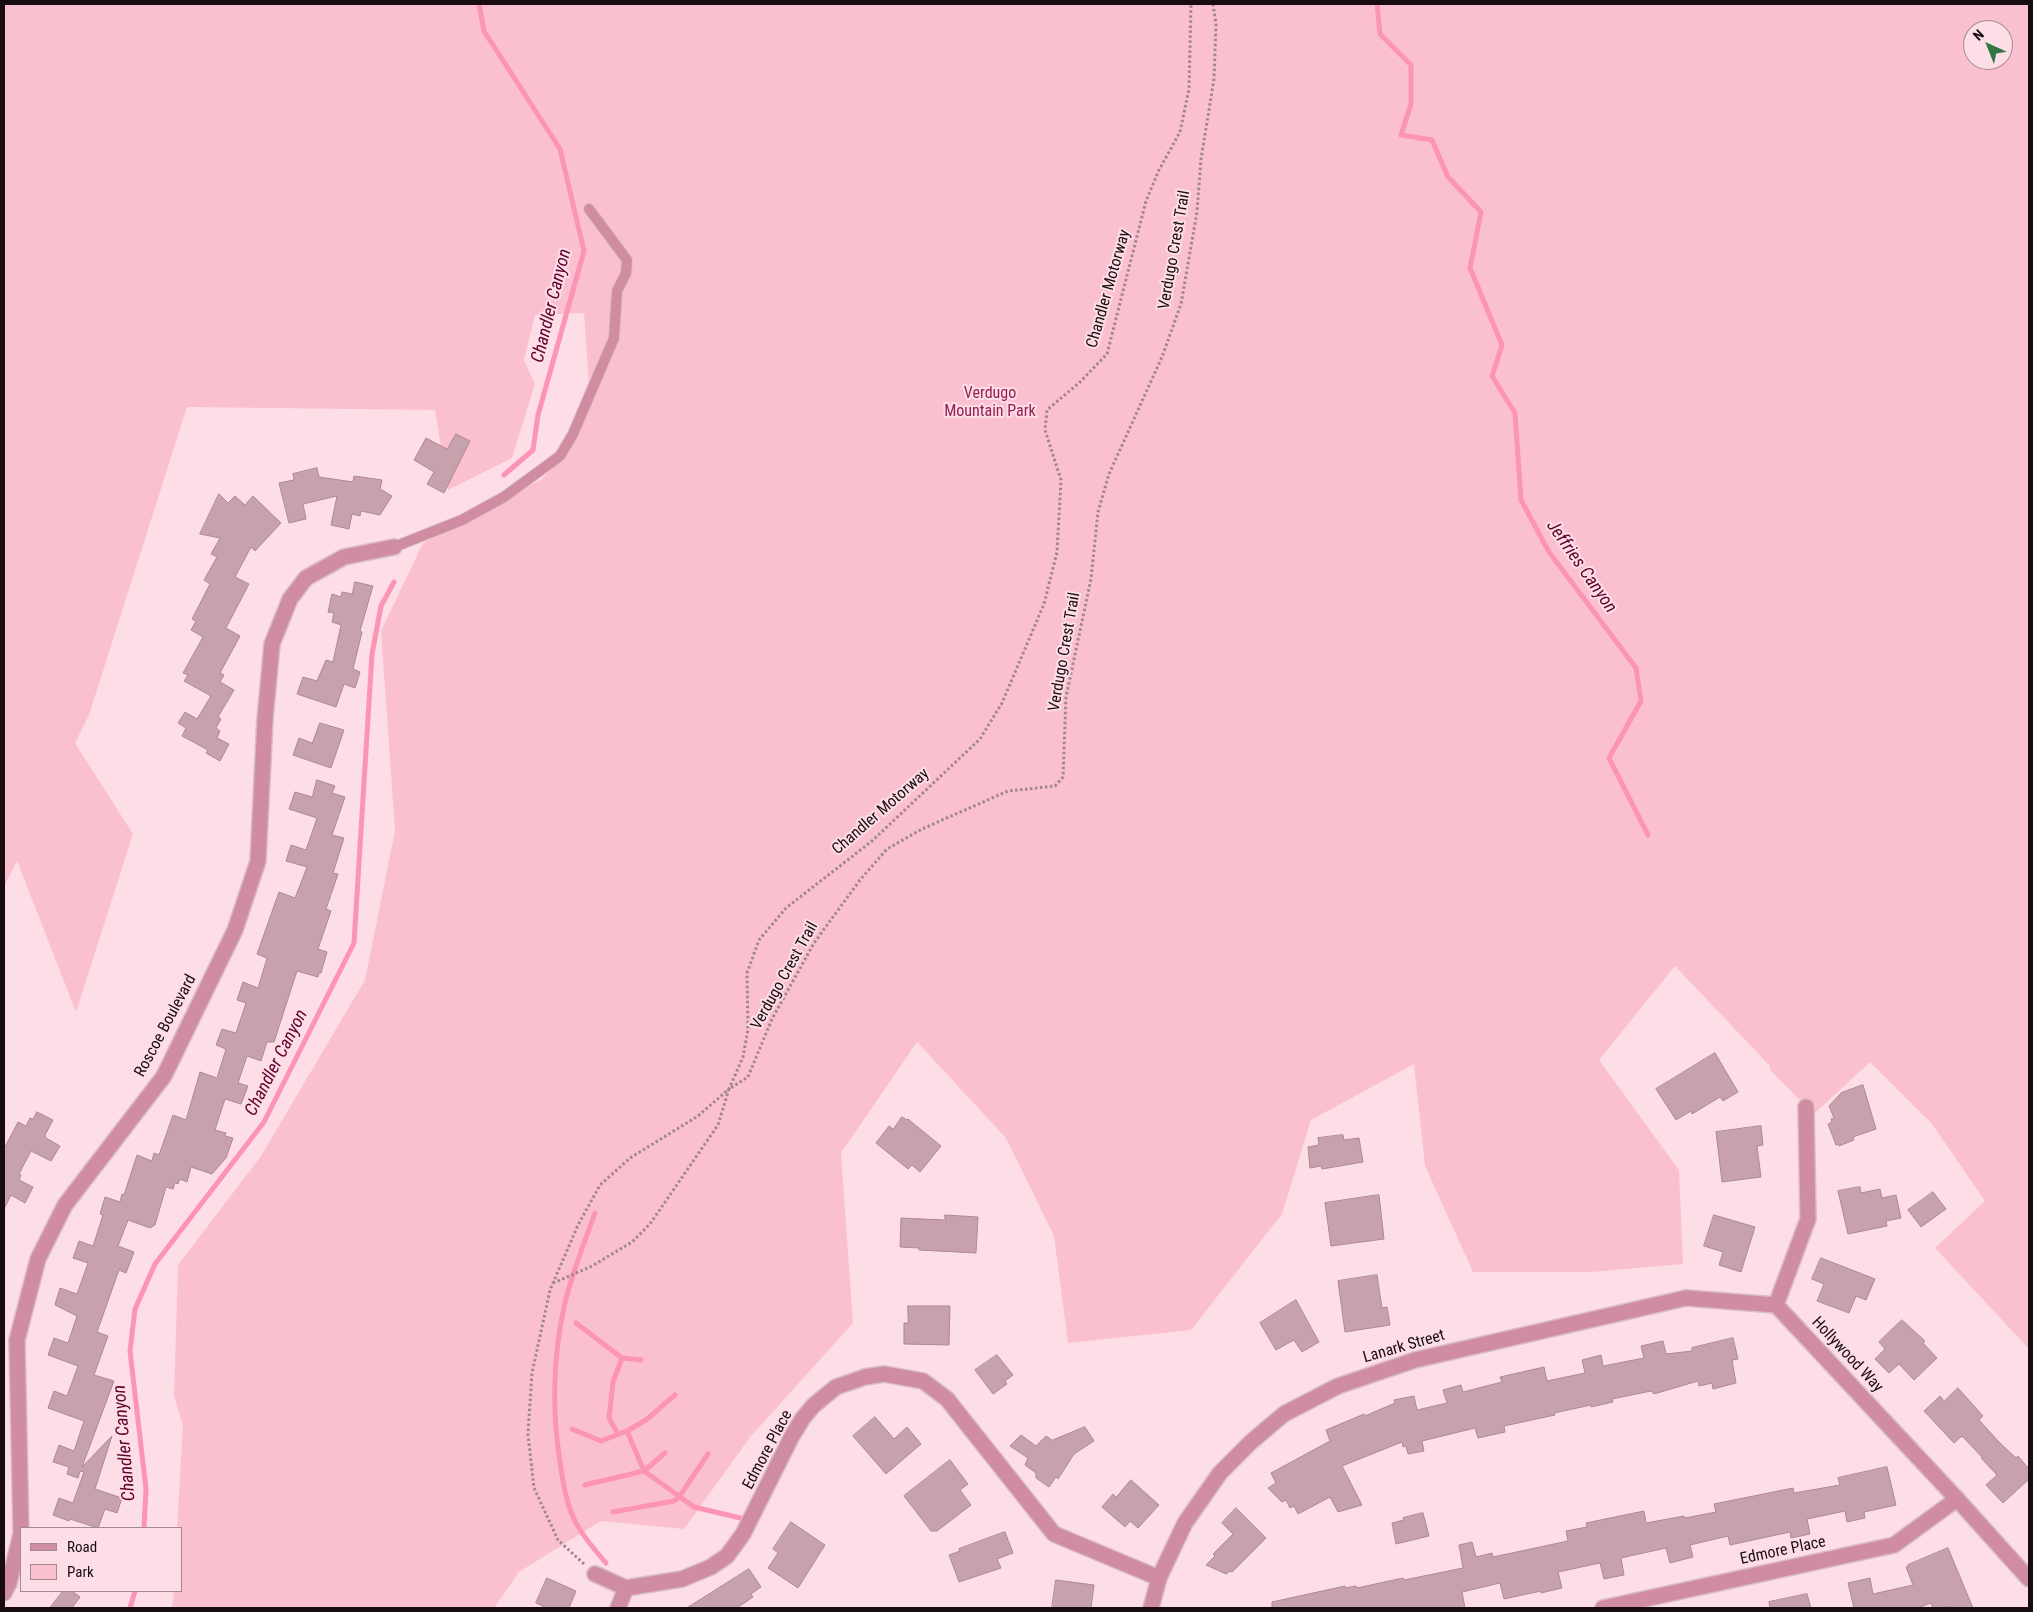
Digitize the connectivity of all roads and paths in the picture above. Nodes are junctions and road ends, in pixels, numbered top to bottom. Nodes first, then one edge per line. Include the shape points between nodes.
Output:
1 (1191, 4) edge
2 (1213, 4) edge
3 (589, 209) dead end
4 (394, 547) joint
5 (729, 1090) junction
6 (1806, 1107) dead end
7 (553, 1284) junction
8 (1776, 1305) junction
9 (1957, 1499) junction
10 (21, 1527) edge
11 (20, 1538) edge
12 (595, 1574) joint
13 (1159, 1578) junction
14 (2029, 1580) edge
15 (626, 1588) junction
16 (4, 1593) edge
17 (618, 1608) edge
18 (1152, 1608) edge
19 (1603, 1608) edge

1 - 5 path, Chandler Motorway via 1189,89 1180,132 1146,201 1107,354 1047,410 1045,430 1061,480 1057,552 1044,604 1006,694 980,739 872,841 786,908 759,940 747,973 748,1030 743,1057
2 - 5 path, Verdugo Crest Trail via 1216,24 1214,79 1181,304 1162,357 1109,474 1098,512 1091,579 1066,697 1064,777 1055,786 1008,791 922,829 887,849 814,943 772,1019 748,1077
3 - 4 lane via 627,260 626,273 617,291 614,338 573,434 560,456 504,497 462,520
4 - 10 street, Roscoe Boulevard via 344,557 306,578 290,599 272,644 258,861 235,930 164,1076 65,1205 38,1260 17,1340
5 - 7 path, Chandler Motorway via 698,1116 630,1158 600,1185 578,1225
5 - 7 path via 718,1125 650,1224 632,1242
6 - 8 street via 1808,1219
7 - 12 path, Chandler Motorway via 532,1373 528,1434 534,1488 558,1540
8 - 9 street, Hollywood Way
8 - 13 street, Lanark Street via 1686,1298 1415,1360 1338,1386 1284,1414 1220,1473 1185,1523
9 - 14 street, Hollywood Way
9 - 19 street, Edmore Place via 1894,1545
11 - 16 street, Roscoe Boulevard
12 - 15 street
13 - 15 street, Edmore Place via 1054,1534 948,1399 923,1381 884,1374 836,1388 813,1406 803,1418 743,1534 727,1556 711,1567 682,1579
13 - 18 street, Lanark Street
15 - 17 street

